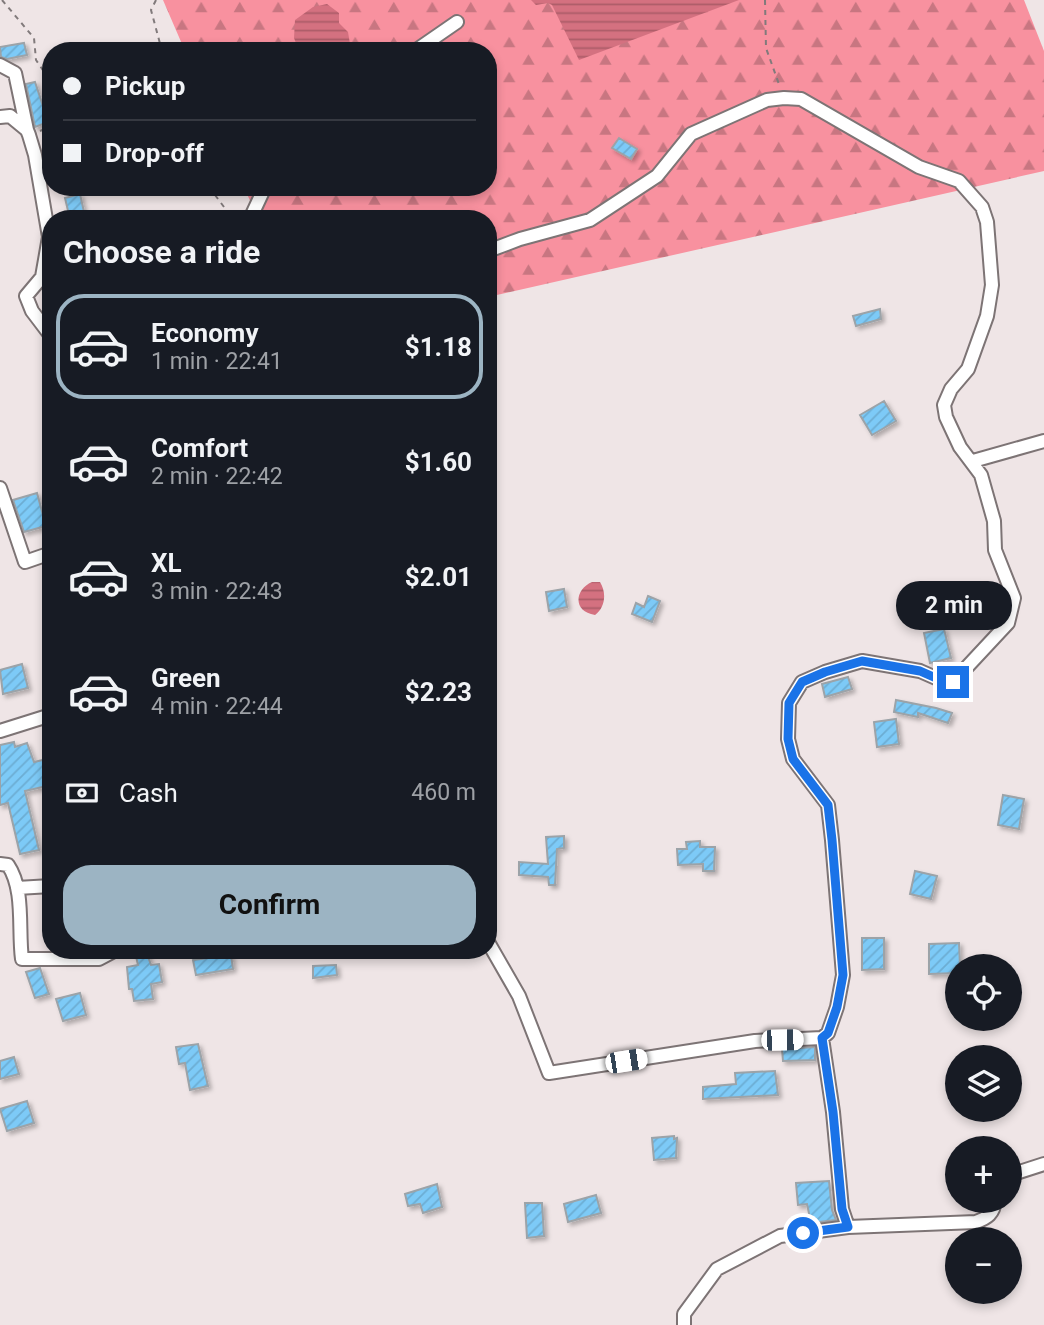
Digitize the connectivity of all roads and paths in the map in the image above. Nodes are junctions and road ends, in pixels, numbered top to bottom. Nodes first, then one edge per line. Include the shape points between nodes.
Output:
1 (2, 0) edge
2 (156, 0) edge
3 (765, 0) edge
4 (457, 22) dead end
5 (160, 42) edge
6 (428, 42) edge
7 (0, 65) edge
8 (42, 69) edge
9 (784, 98) junction
10 (0, 117) edge
11 (27, 130) junction
12 (42, 196) edge
13 (497, 248) edge
14 (42, 276) edge
15 (42, 324) edge
16 (1044, 441) edge
17 (973, 461) junction
18 (0, 488) edge
19 (42, 556) edge
20 (42, 718) edge
21 (0, 732) edge
22 (0, 864) edge
23 (42, 887) edge
24 (17, 888) junction
25 (497, 958) edge
26 (42, 959) edge
27 (42, 959) edge
28 (99, 959) edge
29 (822, 1038) junction
30 (1044, 1164) edge
31 (1022, 1171) edge
32 (990, 1213) edge
33 (848, 1227) junction
34 (684, 1325) edge

1 - 8 path via 34,38 36,60
2 - 5 path via 151,10
3 - 9 path via 766,48
4 - 6 street
7 - 11 street via 15,73
9 - 13 street via 767,100 691,134 657,176 590,220
9 - 17 street via 801,99 919,167 959,181 982,207 992,285 968,369 944,405 961,447
10 - 11 street via 10,116
11 - 12 street
14 - 15 street via 26,296
16 - 17 street
17 - 29 street via 995,521 995,550 1014,598 1007,623 953,682 862,661 802,682 789,703 788,739 793,759 828,805 832,840 843,975 837,1007
18 - 19 street via 25,562
20 - 21 street
22 - 24 street via 8,865
23 - 24 street
24 - 26 street via 22,959
25 - 29 street via 519,996 550,1073 755,1041
27 - 28 street
29 - 33 street
30 - 31 street
32 - 33 street via 976,1222
33 - 34 street via 780,1236 717,1269 684,1314

